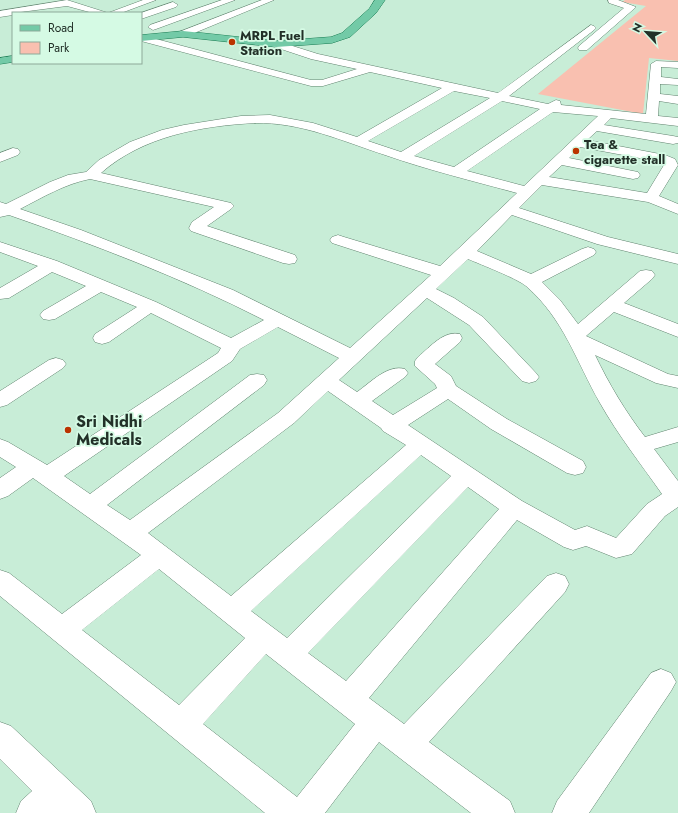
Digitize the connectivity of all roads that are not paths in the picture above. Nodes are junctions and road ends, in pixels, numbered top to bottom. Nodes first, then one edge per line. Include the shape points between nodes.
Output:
1 (57, 0) edge
2 (152, 0) edge
3 (231, 0) edge
4 (270, 0) edge
5 (380, 0) edge
6 (72, 1) edge
7 (106, 2) dead end
8 (181, 2) dead end
9 (614, 2) edge
10 (86, 8) junction
11 (100, 12) edge
12 (115, 12) edge
13 (0, 14) edge
14 (142, 16) edge
15 (142, 24) edge
16 (153, 27) junction
17 (603, 32) junction
18 (179, 34) junction
19 (142, 38) edge
20 (276, 44) junction
21 (289, 44) junction
22 (577, 54) dead end
23 (12, 59) edge
24 (0, 61) edge
25 (342, 62) junction
26 (678, 65) edge
27 (370, 68) junction
28 (655, 80) junction
29 (300, 81) junction
30 (678, 82) edge
31 (452, 87) junction
32 (502, 96) junction
33 (654, 98) junction
34 (678, 100) edge
35 (553, 106) junction
36 (608, 114) junction
37 (652, 119) junction
38 (678, 122) edge
39 (595, 127) junction
40 (673, 140) dead end
41 (359, 141) junction
42 (577, 142) junction
43 (13, 152) dead end
44 (404, 156) junction
45 (0, 158) edge
46 (560, 160) junction
47 (458, 172) junction
48 (90, 175) junction
49 (633, 175) dead end
50 (533, 186) junction
51 (651, 198) junction
52 (678, 209) edge
53 (2, 210) edge
54 (511, 210) junction
55 (338, 240) dead end
56 (2, 250) edge
57 (466, 252) junction
58 (588, 252) dead end
59 (289, 259) dead end
60 (678, 259) edge
61 (51, 265) junction
62 (444, 273) junction
63 (646, 275) dead end
64 (531, 281) junction
65 (100, 285) junction
66 (425, 290) junction
67 (3, 294) dead end
68 (612, 305) junction
69 (150, 306) junction
70 (49, 315) dead end
71 (277, 320) junction
72 (678, 331) edge
73 (577, 337) junction
74 (102, 338) dead end
75 (453, 338) dead end
76 (231, 346) junction
77 (352, 357) junction
78 (56, 364) dead end
79 (398, 373) dead end
80 (529, 377) dead end
81 (258, 380) dead end
82 (327, 381) junction
83 (678, 382) edge
84 (448, 390) junction
85 (0, 400) edge
86 (357, 402) junction
87 (391, 426) junction
88 (678, 434) edge
89 (419, 445) junction
90 (640, 446) junction
91 (0, 447) edge
92 (574, 467) dead end
93 (40, 472) junction
94 (465, 476) junction
95 (0, 490) edge
96 (676, 492) edge
97 (90, 506) junction
98 (514, 507) junction
99 (130, 533) junction
100 (159, 555) junction
101 (0, 581) edge
102 (556, 584) dead end
103 (233, 611) junction
104 (62, 630) junction
105 (264, 636) junction
106 (288, 655) junction
107 (661, 682) dead end
108 (348, 700) junction
109 (376, 721) junction
110 (181, 725) junction
111 (0, 737) edge
112 (406, 744) junction
113 (55, 791) junction
114 (33, 813) edge
115 (79, 813) edge
116 (291, 813) edge
117 (305, 813) edge
118 (498, 813) edge
119 (569, 813) edge

1 - 6 street
2 - 12 street
3 - 16 street
4 - 18 street
5 - 21 main road via 373,11 346,35 332,40
6 - 10 street
6 - 13 street
7 - 10 street
8 - 14 street
9 - 17 street via 631,7
10 - 11 street
15 - 16 street
16 - 18 street
17 - 22 street
17 - 32 street via 582,29
18 - 19 main road
18 - 20 main road
19 - 29 street
20 - 21 main road
20 - 25 street via 301,53
21 - 32 street
23 - 24 main road
25 - 27 street
25 - 29 street
26 - 28 street via 656,64
27 - 29 street via 324,83
27 - 31 street
28 - 30 street
28 - 33 street
31 - 32 street
31 - 41 street
32 - 35 street via 523,97
32 - 44 street
33 - 34 street
33 - 37 street
35 - 36 street
35 - 47 street
36 - 37 street
36 - 39 street
37 - 38 street
39 - 40 street
39 - 42 street
41 - 44 street
41 - 48 street via 320,128 277,120 244,120 186,127 139,141 106,159
42 - 46 street
42 - 51 street via 670,162 671,165
43 - 45 street
44 - 47 street
46 - 49 street
46 - 50 street
47 - 50 street
48 - 53 street via 55,185
48 - 59 street via 226,206 197,228
50 - 51 street
50 - 54 street
51 - 52 street
53 - 71 street via 75,233 220,291
54 - 57 street
54 - 60 street via 603,241
55 - 62 street
56 - 61 street
57 - 62 street
57 - 64 street
58 - 64 street
61 - 65 street
61 - 67 street
62 - 66 street
63 - 68 street
64 - 73 street via 554,304
65 - 69 street
65 - 70 street
66 - 77 street
66 - 80 street via 476,321
68 - 72 street
68 - 73 street
69 - 74 street
69 - 76 street
71 - 76 street
71 - 77 street
73 - 83 street via 663,379
73 - 90 street via 595,377 618,416
75 - 84 street via 425,361 425,366 444,381
76 - 93 street via 225,357
77 - 82 street
78 - 85 street
79 - 86 street
81 - 97 street
82 - 86 street
82 - 99 street via 286,418
84 - 87 street
84 - 92 street via 499,424
86 - 87 street
87 - 89 street
88 - 90 street
89 - 94 street
89 - 103 street
90 - 96 street
91 - 93 street
93 - 95 street
93 - 97 street
94 - 98 street
94 - 106 street
96 - 98 street via 656,510 623,548 616,548 587,536 573,540
97 - 99 street
98 - 108 street
99 - 100 street
100 - 103 street
100 - 104 street
101 - 104 street
102 - 112 street
103 - 105 street
104 - 110 street
105 - 106 street
105 - 110 street
106 - 108 street
107 - 119 street
108 - 109 street
109 - 112 street
109 - 117 street
110 - 116 street
111 - 113 street
112 - 118 street
113 - 114 street
113 - 115 street

